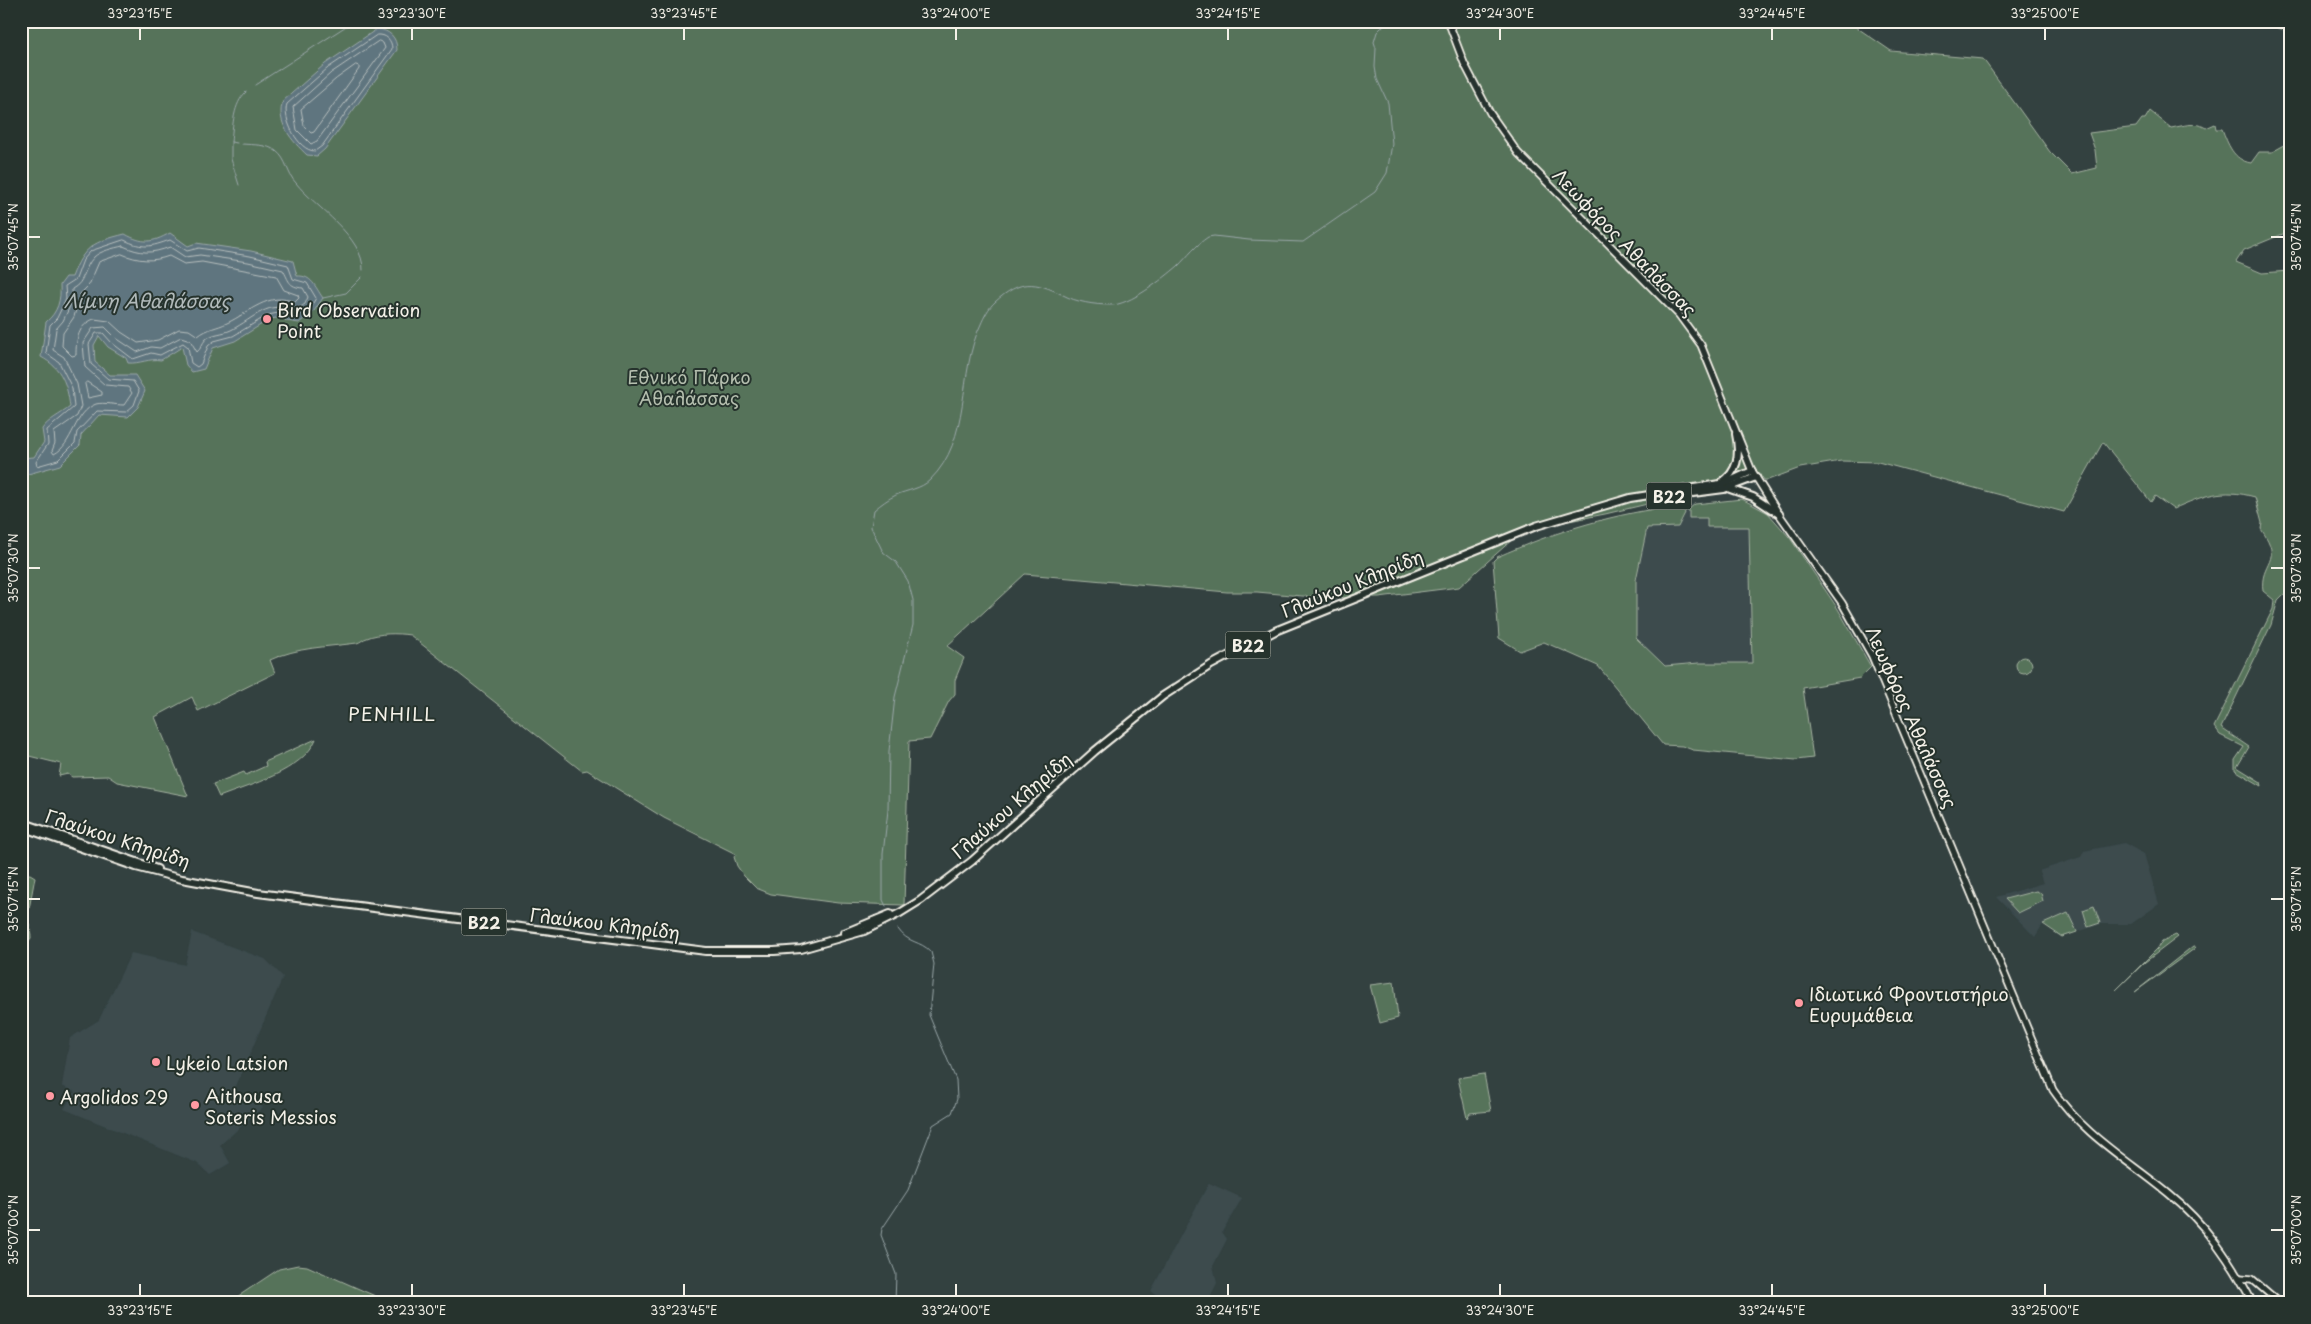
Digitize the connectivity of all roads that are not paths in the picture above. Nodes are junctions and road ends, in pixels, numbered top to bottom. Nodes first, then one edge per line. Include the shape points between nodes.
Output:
1 (1448, 21) edge
2 (1736, 434) junction
3 (1754, 474) junction
4 (1716, 485) junction
5 (1724, 488) junction
6 (1614, 503) junction
7 (1779, 514) junction
8 (21, 822) edge
9 (21, 827) edge
10 (206, 883) junction
11 (2240, 1278) junction
12 (2252, 1303) edge
13 (2280, 1303) edge

1 - 2 main road, Λεωφόρος Αθαλάσσας via 1464,63 1490,113 1518,152 1679,315 1701,345
2 - 3 main road, Λεωφόρος Αθαλάσσας
2 - 4 main road via 1738,453 1735,467 1728,478
3 - 4 main road, Γλαύκου Κληρίδη / B22
3 - 5 main road, Γλαύκου Κληρίδη / B22
3 - 7 main road, Λεωφόρος Αθαλάσσας
4 - 6 main road, Γλαύκου Κληρίδη / B22
5 - 6 main road, Γλαύκου Κληρίδη / B22
5 - 7 main road via 1742,491
6 - 10 main road, Γλαύκου Κληρίδη / B22 via 1536,526 1446,561 1297,621 1218,661 1129,722 972,861 939,886 864,926 821,940 763,951 706,951 258,893
7 - 11 main road, Λεωφόρος Αθαλάσσας via 1821,572 1872,656 2053,1090 2073,1118 2090,1134 2193,1215
8 - 10 main road, Γλαύκου Κληρίδη / B22
9 - 10 main road, Γλαύκου Κληρίδη / B22 via 136,867
11 - 12 main road, Λεωφόρος Αθαλάσσας
11 - 13 main road via 2252,1279

